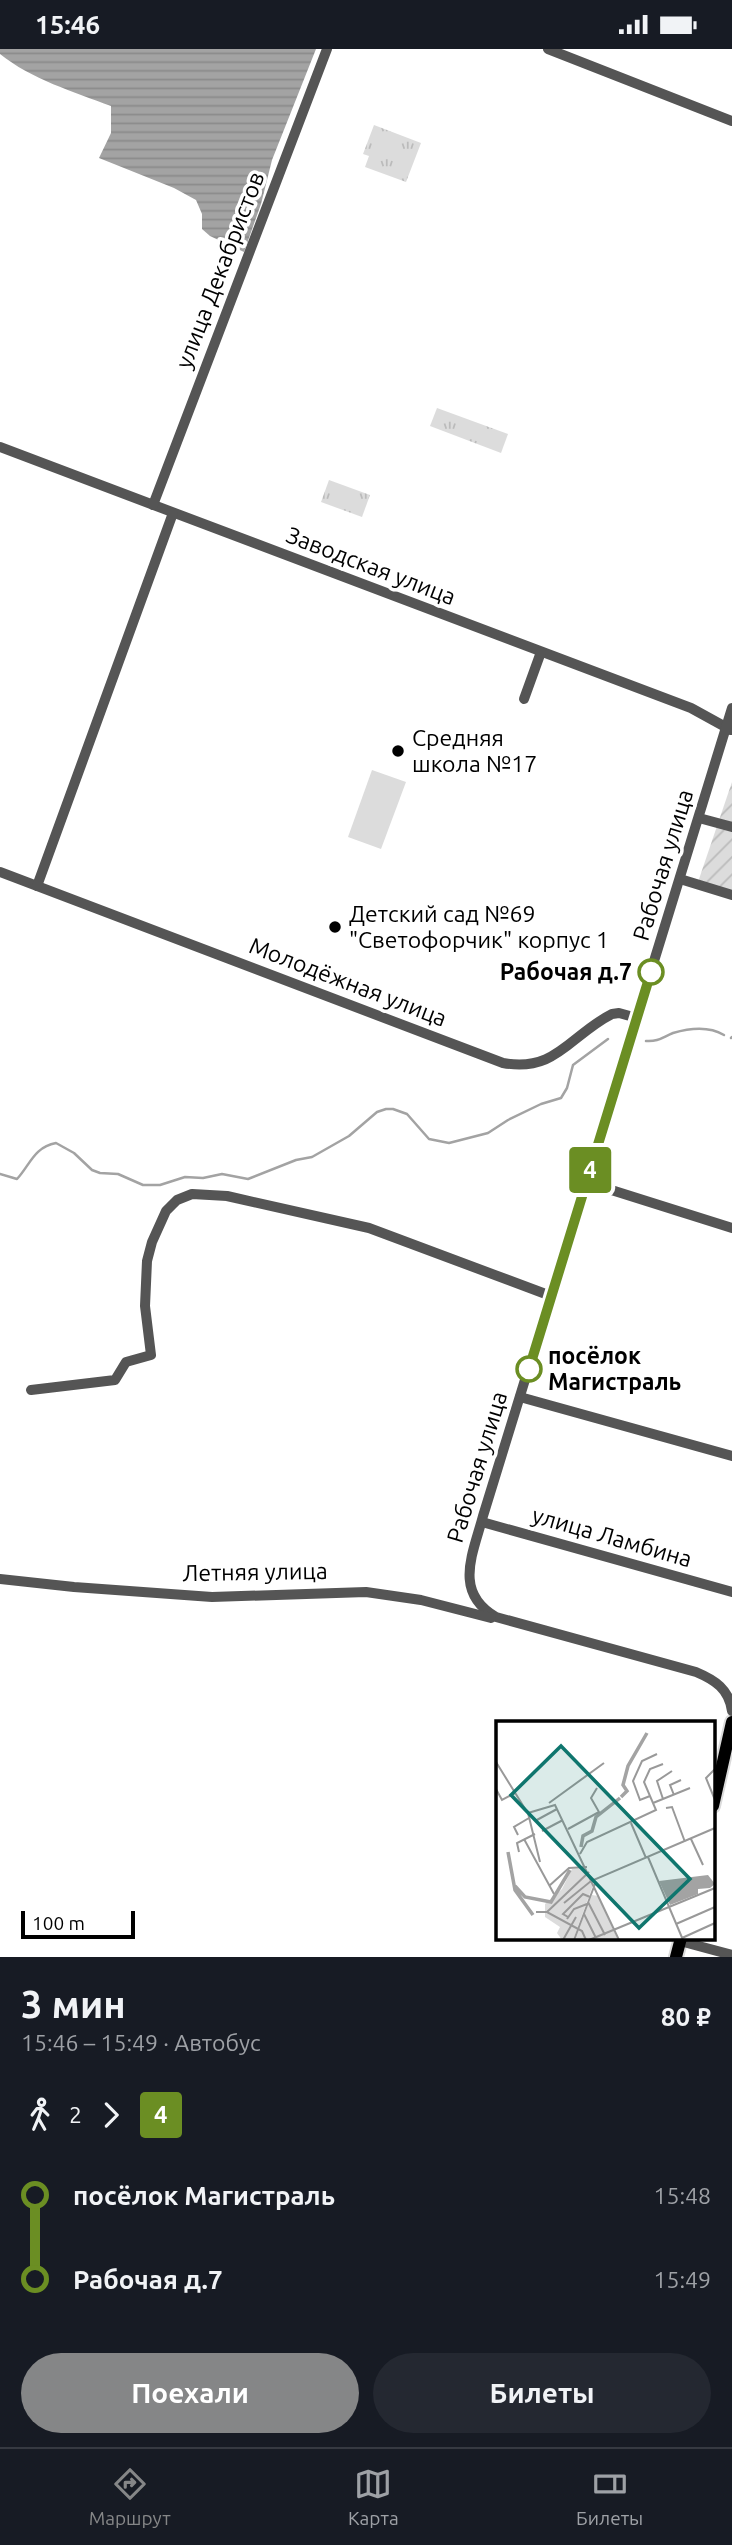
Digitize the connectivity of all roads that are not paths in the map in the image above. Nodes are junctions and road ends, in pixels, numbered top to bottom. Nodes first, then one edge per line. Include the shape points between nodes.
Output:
1 (327, 49) edge
2 (548, 49) edge
3 (732, 121) edge
4 (0, 447) edge
5 (153, 505) junction
6 (173, 513) junction
7 (541, 652) junction
8 (524, 699) dead end
9 (732, 708) edge
10 (729, 729) edge
11 (699, 818) junction
12 (732, 827) edge
13 (0, 872) edge
14 (680, 880) junction
15 (37, 887) junction
16 (732, 895) edge
17 (637, 1018) junction
18 (586, 1182) junction
19 (732, 1229) edge
20 (551, 1296) junction
21 (31, 1390) dead end
22 (520, 1397) junction
23 (732, 1456) edge
24 (482, 1522) junction
25 (0, 1579) edge
26 (732, 1592) edge
27 (507, 1622) junction
28 (730, 1695) edge
29 (732, 1711) edge
30 (732, 1722) edge
31 (714, 1803) edge
32 (680, 1940) edge
33 (732, 1955) edge
34 (676, 1957) edge

1 - 5 street, улица Декабристов
2 - 3 street
4 - 5 street, Заводская улица
5 - 6 street, Заводская улица
6 - 7 street, Заводская улица
6 - 15 street
7 - 8 street
7 - 10 street, Заводская улица via 691,708
9 - 10 street, Рабочая улица
10 - 11 street, Рабочая улица
11 - 12 street
11 - 14 street, Рабочая улица
13 - 15 street, Молодёжная улица
14 - 16 street
14 - 17 street, Рабочая улица
15 - 17 street, Молодёжная улица via 503,1063 541,1063 612,1014
17 - 18 street, Рабочая улица
18 - 19 street
18 - 20 street, Рабочая улица
20 - 21 street via 369,1228 227,1196 192,1194 166,1211 152,1242 145,1280 151,1355 126,1363 115,1380
20 - 22 street, Рабочая улица
22 - 23 street
22 - 24 street, Рабочая улица
24 - 26 street, улица Ламбина
24 - 27 street, Рабочая улица via 470,1562 471,1590 482,1608
25 - 27 street, Летняя улица via 212,1597 366,1592
27 - 28 street, Рабочая улица via 696,1672
28 - 29 street, Рабочая улица
30 - 31 main road
32 - 33 street
32 - 34 main road

